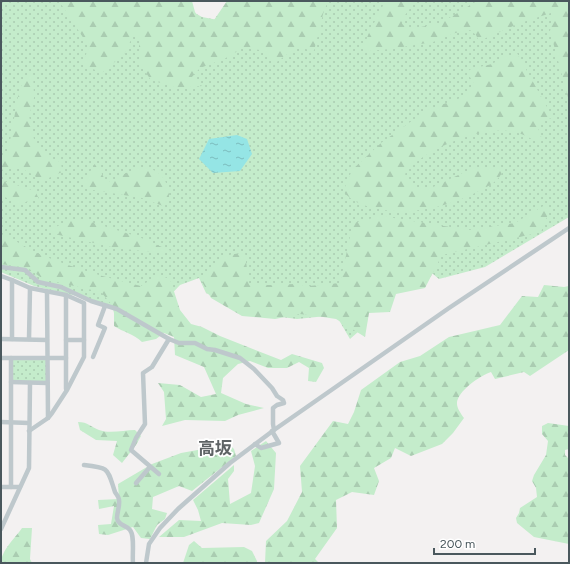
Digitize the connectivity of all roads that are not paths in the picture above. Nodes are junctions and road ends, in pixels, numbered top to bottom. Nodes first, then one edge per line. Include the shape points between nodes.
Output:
1 (569, 228) edge
2 (1, 267) edge
3 (1, 276) edge
4 (12, 280) junction
5 (30, 288) junction
6 (47, 292) junction
7 (66, 295) junction
8 (105, 306) junction
9 (1, 339) edge
10 (12, 339) junction
11 (30, 339) junction
12 (169, 339) junction
13 (47, 340) junction
14 (66, 340) junction
15 (84, 340) junction
16 (94, 357) dead end
17 (1, 358) edge
18 (12, 358) junction
19 (47, 358) junction
20 (66, 358) junction
21 (11, 382) junction
22 (30, 383) junction
23 (47, 384) junction
24 (66, 391) junction
25 (48, 418) junction
26 (1, 422) edge
27 (11, 422) junction
28 (29, 422) junction
29 (273, 430) junction
30 (29, 431) junction
31 (255, 444) junction
32 (84, 466) dead end
33 (150, 467) junction
34 (160, 474) dead end
35 (136, 483) dead end
36 (1, 487) edge
37 (11, 487) junction
38 (20, 487) junction
39 (1, 529) edge
40 (133, 563) edge
41 (146, 563) edge

1 - 29 street
2 - 8 street via 25,270 38,282 61,287
3 - 4 street
4 - 5 street
4 - 10 street
5 - 6 street
5 - 11 street
6 - 7 street
6 - 13 street
7 - 14 street
7 - 15 street via 84,303
8 - 12 street via 117,309
8 - 16 street via 98,325 105,328
9 - 10 street
10 - 11 street
11 - 13 street
12 - 29 street via 179,343 195,343 240,358 254,369 284,403 273,408
12 - 33 street via 152,368 143,373 145,424 131,450
13 - 19 street
14 - 15 street
14 - 20 street
15 - 24 street via 84,357
17 - 18 street
18 - 19 street
18 - 21 street
19 - 20 street
19 - 23 street
20 - 24 street
21 - 22 street
21 - 27 street
22 - 23 street
22 - 28 street
23 - 25 street
24 - 25 street
25 - 30 street
26 - 27 street
27 - 28 street
27 - 37 street
28 - 30 street
29 - 31 street
29 - 31 street via 278,443 261,448
30 - 38 street via 29,468
31 - 41 street via 230,463 160,528 149,544
32 - 40 street via 107,471 119,499 117,519 120,524 130,529 133,535
33 - 34 street
33 - 35 street
36 - 37 street
37 - 38 street
38 - 39 street

